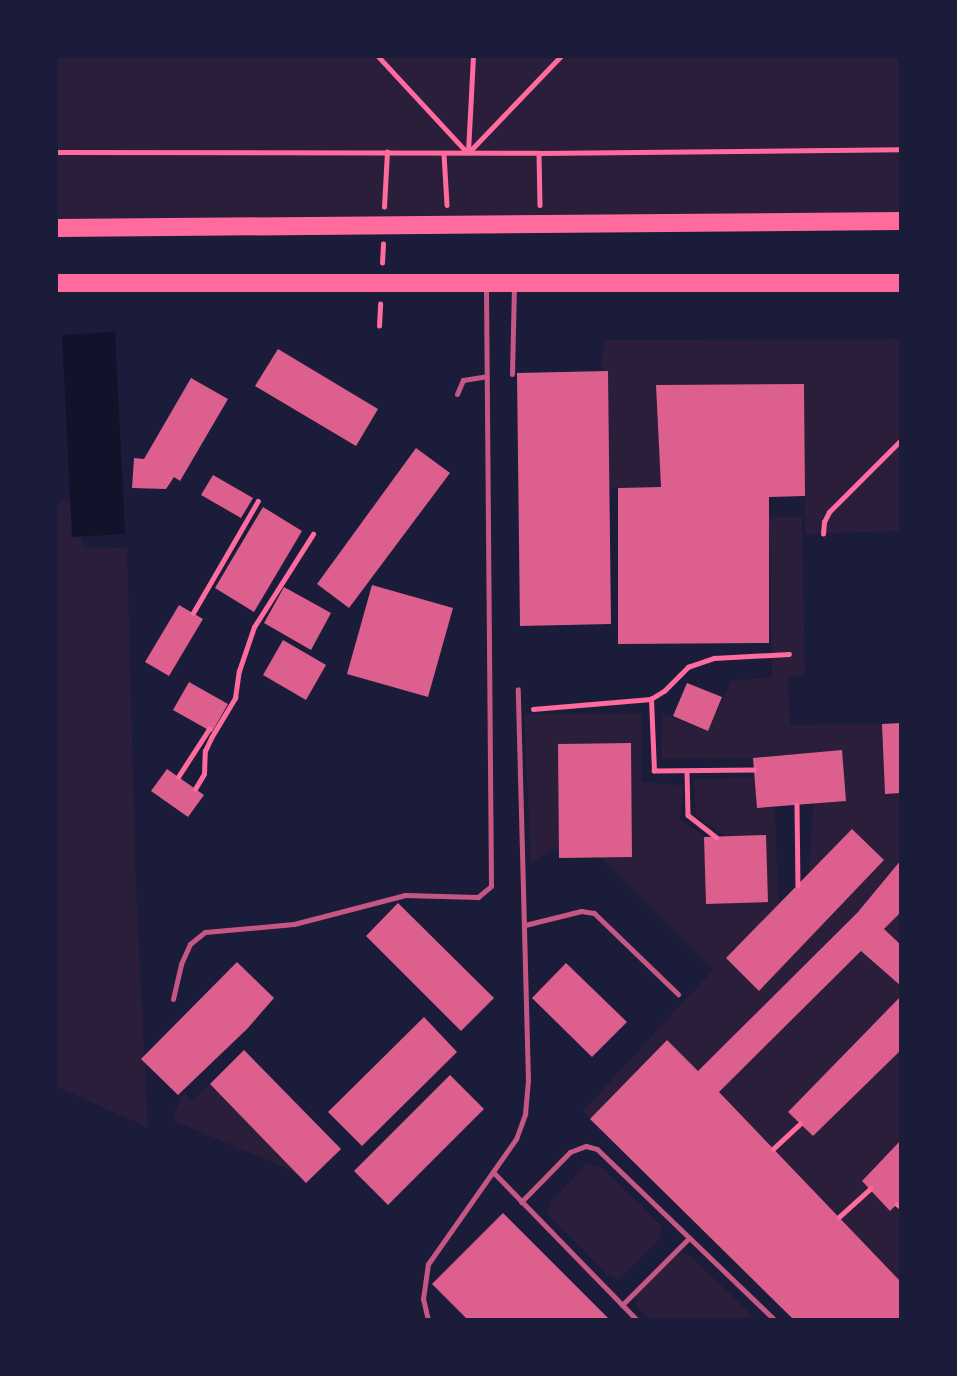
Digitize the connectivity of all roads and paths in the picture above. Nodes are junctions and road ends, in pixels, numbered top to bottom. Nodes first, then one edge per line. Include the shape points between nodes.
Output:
1 (378, 56) edge
2 (472, 56) edge
3 (561, 56) edge
4 (901, 149) edge
5 (56, 152) edge
6 (444, 153) junction
7 (468, 153) junction
8 (539, 153) junction
9 (901, 221) edge
10 (449, 225) junction
11 (541, 225) junction
12 (56, 228) edge
13 (486, 282) junction
14 (514, 282) junction
15 (56, 283) edge
16 (901, 283) edge
17 (512, 374) dead end
18 (487, 376) junction
19 (457, 394) dead end
20 (901, 440) edge
21 (258, 501) dead end
22 (313, 534) dead end
23 (823, 534) dead end
24 (193, 613) dead end
25 (789, 654) dead end
26 (518, 689) dead end
27 (651, 699) junction
28 (519, 710) junction
29 (209, 730) dead end
30 (754, 770) dead end
31 (687, 771) junction
32 (178, 777) dead end
33 (195, 789) dead end
34 (797, 805) dead end
35 (716, 837) dead end
36 (798, 885) dead end
37 (525, 925) junction
38 (678, 994) dead end
39 (173, 999) dead end
40 (800, 1124) dead end
41 (774, 1149) dead end
42 (494, 1173) junction
43 (870, 1189) dead end
44 (521, 1202) junction
45 (839, 1217) dead end
46 (689, 1238) junction
47 (622, 1305) junction
48 (428, 1320) edge
49 (637, 1320) edge
50 (775, 1320) edge

1 - 7 path
2 - 7 path
3 - 7 path
4 - 8 path
5 - 6 path
6 - 7 path
6 - 10 path
7 - 8 path
8 - 11 path
9 - 11 main road
10 - 11 main road
10 - 12 main road
13 - 14 main road
13 - 15 main road
13 - 18 lane
14 - 16 main road
14 - 17 lane
18 - 19 lane via 463,380
18 - 39 lane via 491,886 478,897 405,895 294,925 205,932 190,944
20 - 23 path via 830,512
21 - 24 path
22 - 33 path via 254,627 234,698 208,745 204,774
25 - 27 path via 713,658 688,667
26 - 28 lane
27 - 28 path
27 - 31 path via 654,771
28 - 37 lane
29 - 32 path
30 - 31 path
31 - 35 path via 688,815
34 - 36 path
37 - 38 lane via 581,911 594,913
37 - 42 lane via 525,1114 516,1139
40 - 41 path
42 - 44 lane
42 - 48 lane via 428,1264 424,1299
43 - 45 path
44 - 46 lane via 570,1152 586,1146 597,1149
44 - 47 lane
46 - 47 lane
46 - 50 lane
47 - 49 lane

